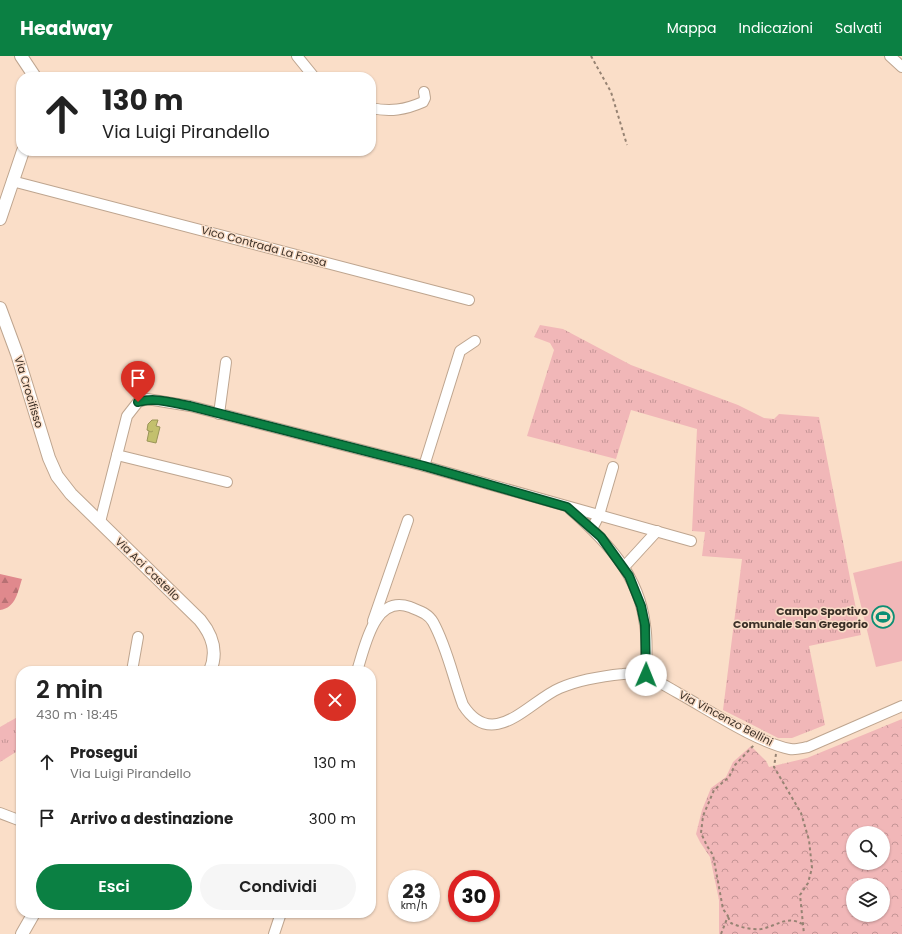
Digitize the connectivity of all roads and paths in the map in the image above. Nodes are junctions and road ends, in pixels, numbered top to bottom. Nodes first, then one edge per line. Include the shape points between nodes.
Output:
1 (21, 56) edge
2 (297, 56) edge
3 (591, 56) edge
4 (890, 56) edge
5 (902, 67) edge
6 (32, 72) edge
7 (310, 72) edge
8 (424, 92) dead end
9 (376, 108) edge
10 (627, 146) dead end
11 (21, 156) edge
12 (12, 181) junction
13 (0, 219) edge
14 (469, 300) dead end
15 (0, 308) edge
16 (475, 341) dead end
17 (226, 362) dead end
18 (219, 414) junction
19 (117, 455) junction
20 (424, 466) junction
21 (613, 467) dead end
22 (57, 476) joint
23 (227, 482) dead end
24 (567, 507) junction
25 (599, 515) junction
26 (408, 520) dead end
27 (100, 522) junction
28 (592, 529) junction
29 (657, 531) junction
30 (692, 541) dead end
31 (624, 567) junction
32 (372, 623) junction
33 (138, 637) dead end
34 (133, 666) edge
35 (212, 666) edge
36 (359, 666) edge
37 (646, 675) junction
38 (902, 706) edge
39 (759, 737) junction
40 (778, 744) junction
41 (0, 814) edge
42 (16, 819) edge
43 (728, 916) junction
44 (31, 918) edge
45 (279, 918) edge
46 (802, 924) junction
47 (22, 934) edge
48 (274, 934) edge
49 (721, 934) edge
50 (804, 934) edge

1 - 6 street
2 - 7 street
3 - 10 path via 611,92
4 - 5 street
8 - 9 street via 423,102 413,107 399,110
11 - 12 street
12 - 13 street
12 - 14 street, Vico Contrada La Fossa
15 - 22 street, Via Crocifisso
16 - 20 street via 460,351
17 - 18 street
18 - 19 street via 160,400 147,399 138,402 127,416
18 - 20 street
19 - 23 street
19 - 27 street
20 - 24 street
21 - 25 street
22 - 27 street, Via Aci Castello via 71,494
24 - 25 street
24 - 28 street
25 - 28 street
25 - 29 street
26 - 32 street
27 - 35 street, Via Aci Castello via 200,620 209,632 214,649
28 - 31 street
29 - 30 street
29 - 31 street
31 - 37 street via 641,606 645,625
32 - 36 street
32 - 37 street, Via Vincenzo Bellini via 392,606 406,606 424,612 432,621 442,642 463,705 478,721 488,724 510,720 560,688 578,682 622,674
33 - 34 street
37 - 39 street, Via Vincenzo Bellini
38 - 40 street, Via Vincenzo Bellini via 808,747 791,749
39 - 40 street, Via Vincenzo Bellini
39 - 43 path via 748,754 735,765 729,777 714,790 703,816 701,833 713,855 723,909
40 - 46 path via 774,767 801,812 809,840 812,868 808,883 800,895
41 - 42 street
43 - 46 path via 731,923 753,929 771,927 787,920 795,920
43 - 49 path
44 - 47 street
45 - 48 street
46 - 50 path

